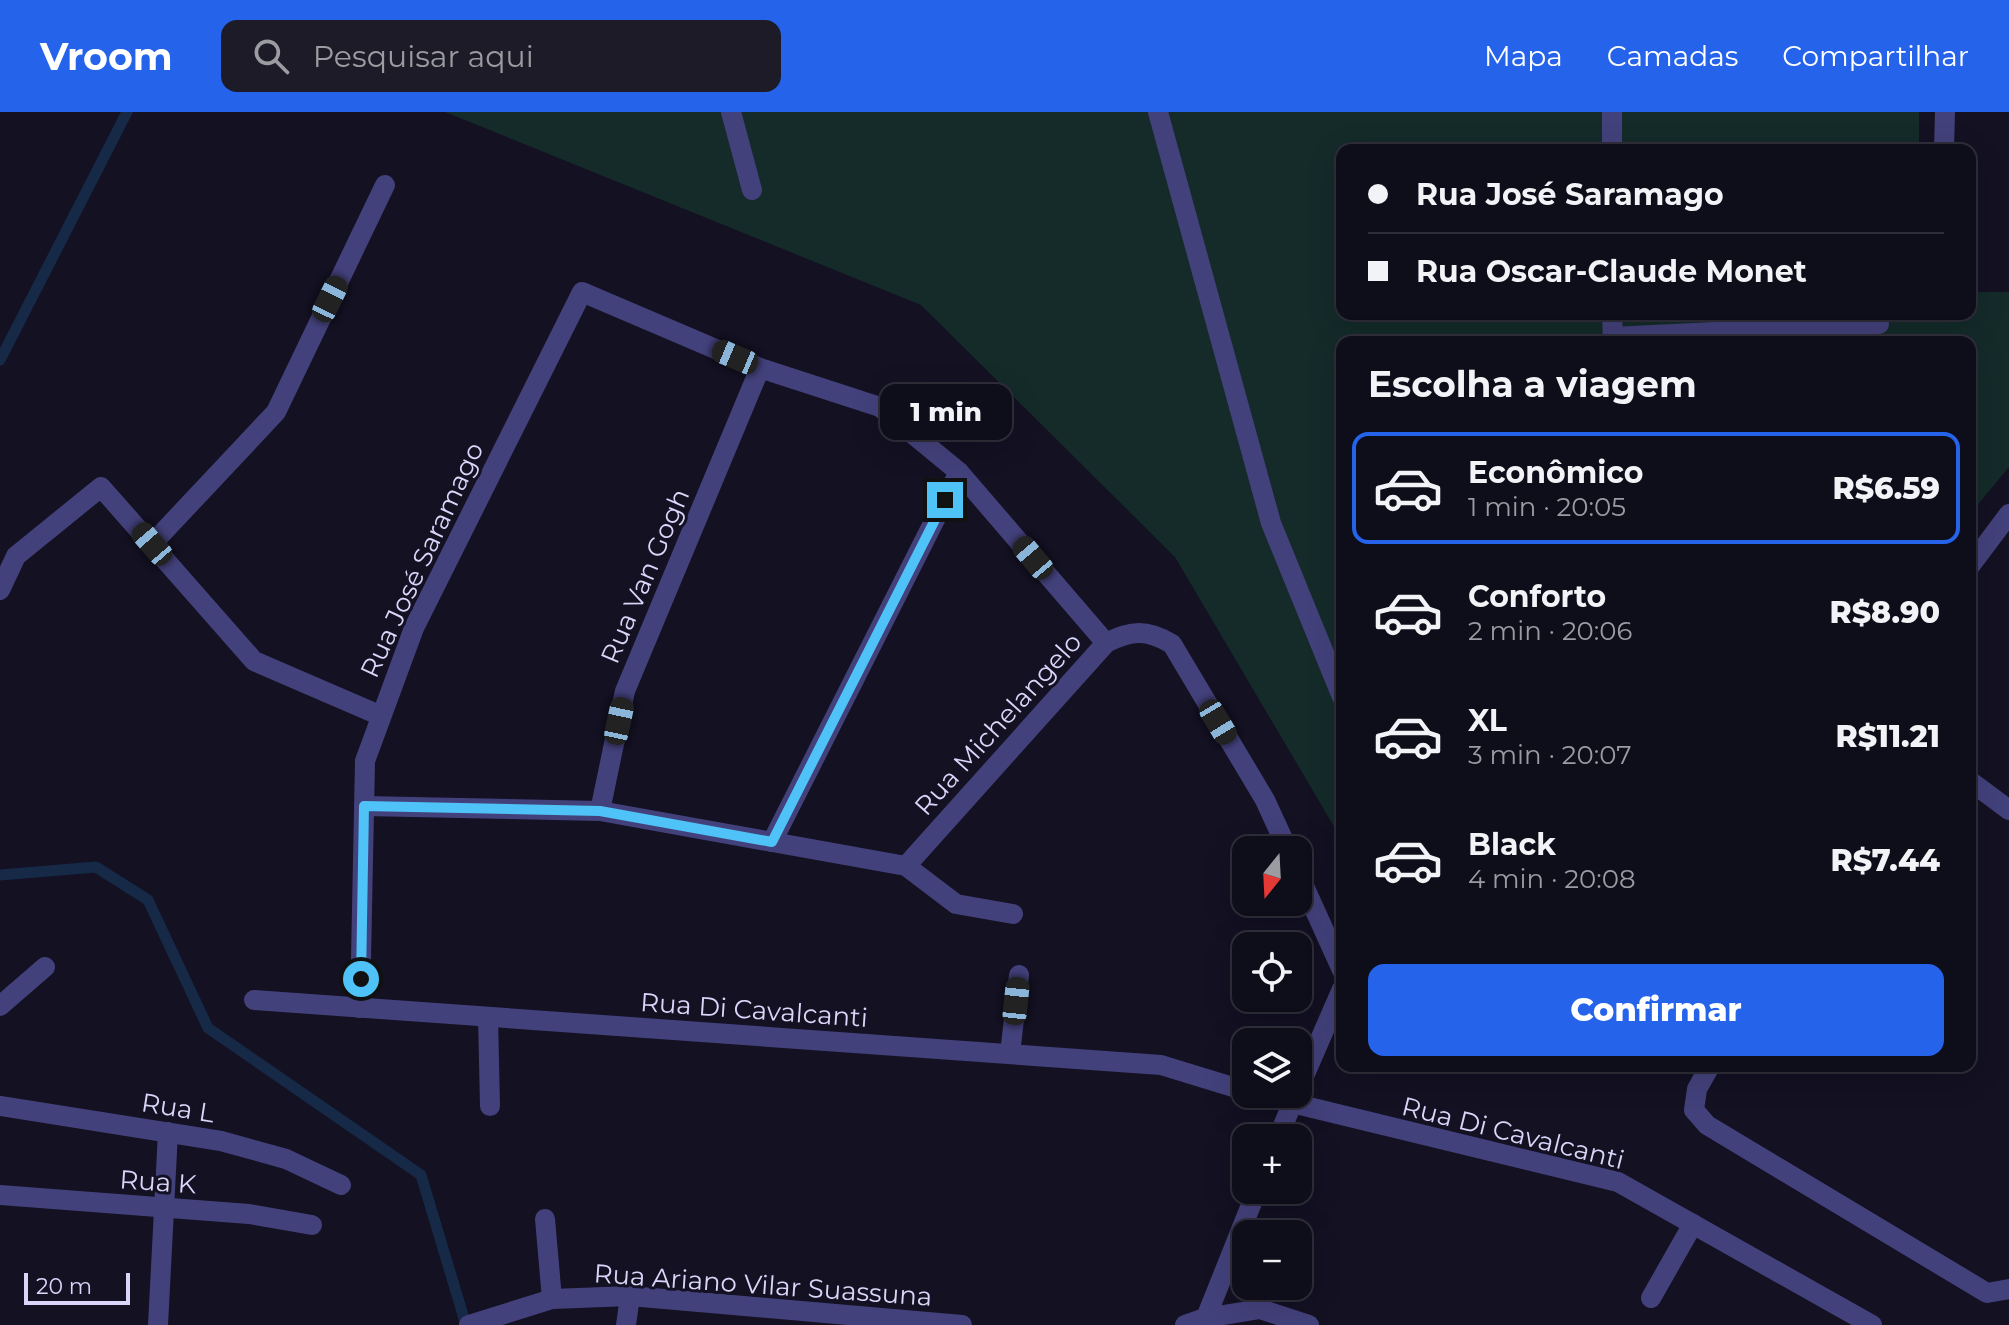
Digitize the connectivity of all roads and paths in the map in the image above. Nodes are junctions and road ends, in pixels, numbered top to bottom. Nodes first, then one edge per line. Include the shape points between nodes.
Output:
1 (731, 112) edge
2 (1158, 112) edge
3 (1612, 112) edge
4 (1945, 112) edge
5 (1612, 144) edge
6 (1944, 144) edge
7 (385, 185) dead end
8 (752, 190) dead end
9 (1879, 324) dead end
10 (1665, 336) edge
11 (760, 368) junction
12 (959, 472) junction
13 (2009, 514) edge
14 (152, 544) junction
15 (1976, 558) edge
16 (0, 590) edge
17 (1106, 643) junction
18 (1336, 682) edge
19 (379, 715) junction
20 (1976, 785) edge
21 (364, 806) junction
22 (2009, 810) edge
23 (600, 811) junction
24 (1282, 836) edge
25 (772, 842) junction
26 (906, 866) junction
27 (1312, 904) edge
28 (1013, 914) dead end
29 (1336, 957) edge
30 (45, 967) dead end
31 (1019, 975) dead end
32 (254, 1000) dead end
33 (1336, 1003) edge
34 (0, 1006) edge
35 (360, 1008) junction
36 (488, 1017) junction
37 (1010, 1054) junction
38 (1312, 1057) edge
39 (1707, 1072) edge
40 (1232, 1087) edge
41 (1312, 1101) edge
42 (0, 1106) edge
43 (490, 1106) dead end
44 (168, 1132) junction
45 (341, 1185) dead end
46 (0, 1195) edge
47 (1251, 1204) edge
48 (166, 1209) junction
49 (545, 1219) dead end
50 (1693, 1224) junction
51 (312, 1225) dead end
52 (2009, 1289) edge
53 (630, 1296) junction
54 (1651, 1298) dead end
55 (552, 1299) junction
56 (473, 1323) edge
57 (1198, 1323) edge
58 (158, 1325) edge
59 (626, 1325) edge
60 (962, 1325) edge
61 (1309, 1325) edge
62 (1872, 1325) edge

1 - 8 street
2 - 18 street via 1271,523
3 - 5 street
4 - 6 street
7 - 14 street via 276,412
9 - 10 street
11 - 12 street via 880,407
11 - 19 street, Rua José Saramago via 582,292 414,628
11 - 23 street, Rua Van Gogh via 625,691
12 - 17 street
12 - 25 street
13 - 15 street
14 - 16 street via 101,487 16,556
14 - 19 street via 254,661
17 - 24 street, Rua Michelangelo via 1138,631 1172,644
17 - 26 street, Rua Michelangelo
19 - 21 street, Rua José Saramago via 365,761
20 - 22 street
21 - 23 street
21 - 35 street, Rua José Saramago
23 - 25 street
25 - 26 street
26 - 28 street via 956,904
27 - 29 street
30 - 34 street
31 - 37 street
32 - 35 street, Rua Di Cavalcanti
33 - 38 street
35 - 36 street, Rua Di Cavalcanti
36 - 37 street, Rua Di Cavalcanti
36 - 43 street
37 - 40 street, Rua Di Cavalcanti via 1161,1065
39 - 52 street via 1694,1110 1707,1125 1987,1293
41 - 50 street, Rua Di Cavalcanti via 1618,1182
42 - 44 street, Rua L
44 - 45 street, Rua L via 286,1159
44 - 48 street
46 - 48 street, Rua K
47 - 57 street
48 - 51 street, Rua K via 249,1214
48 - 58 street
49 - 55 street
50 - 54 street
50 - 62 street, Rua Di Cavalcanti
53 - 55 street, Rua Ariano Vilar Suassuna
53 - 59 street
53 - 60 street, Rua Ariano Vilar Suassuna
55 - 56 street, Rua Ariano Vilar Suassuna
57 - 61 street via 1260,1309

